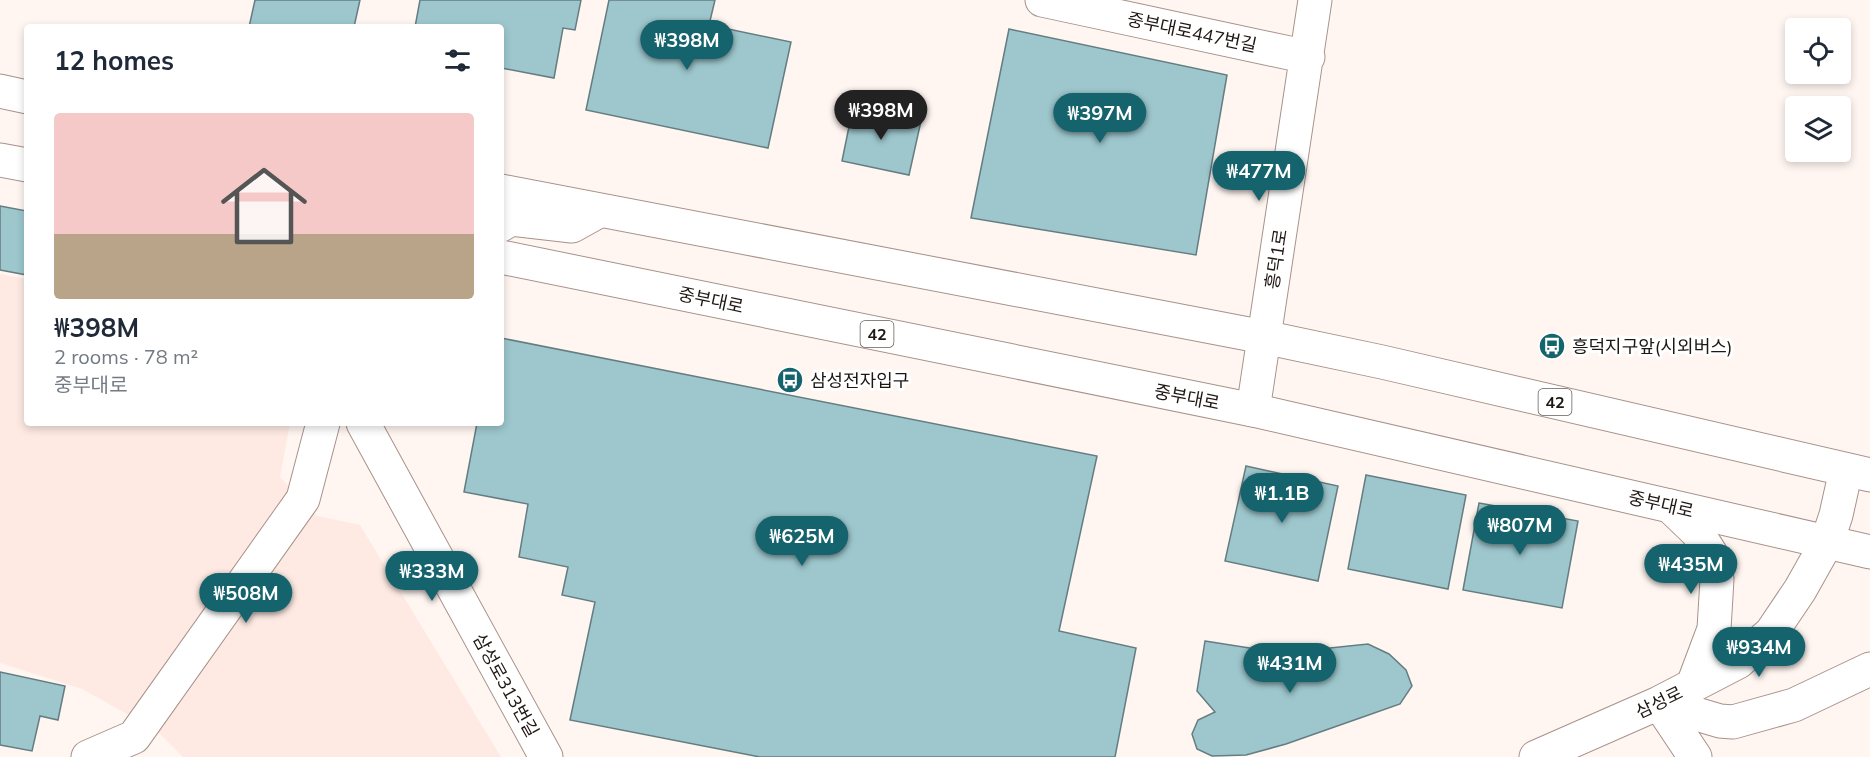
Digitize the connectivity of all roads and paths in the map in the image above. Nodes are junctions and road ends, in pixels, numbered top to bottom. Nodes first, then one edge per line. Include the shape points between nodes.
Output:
1 (1042, 0) edge
2 (1315, 0) edge
3 (1308, 57) junction
4 (0, 91) edge
5 (24, 96) edge
6 (0, 114) edge
7 (24, 118) edge
8 (0, 160) edge
9 (24, 164) edge
10 (504, 192) edge
11 (599, 211) junction
12 (504, 223) edge
13 (504, 258) edge
14 (1264, 337) junction
15 (1253, 410) junction
16 (322, 426) edge
17 (365, 426) edge
18 (1858, 473) edge
19 (1670, 506) junction
20 (1827, 542) junction
21 (1870, 552) edge
22 (1870, 669) edge
23 (1693, 685) junction
24 (1659, 703) junction
25 (131, 747) edge
26 (88, 757) edge
27 (546, 757) edge
28 (1536, 757) edge
29 (1695, 757) edge

1 - 3 main road, 중부대로447번길
2 - 3 main road, 흥덕1로
3 - 14 main road, 흥덕1로
4 - 5 main road
6 - 7 main road
8 - 9 main road
10 - 11 main road, 42
11 - 12 main road via 572,226 511,219
11 - 14 main road, 42
13 - 15 main road, 중부대로 / 42
14 - 15 main road, 흥덕1로
14 - 18 main road, 42
15 - 19 main road, 중부대로 / 42
16 - 25 main road via 303,499
17 - 27 main road, 삼성로313번길
18 - 20 main road, 삼성로
19 - 20 main road, 중부대로 / 42
19 - 23 main road via 1697,532 1711,554 1717,579 1714,629
20 - 21 main road, 중부대로 / 42
20 - 23 main road, 삼성로 via 1771,633 1738,662
22 - 24 main road via 1794,705 1732,722
23 - 24 main road, 삼성로
24 - 28 main road, 삼성로
24 - 29 main road
25 - 26 main road

